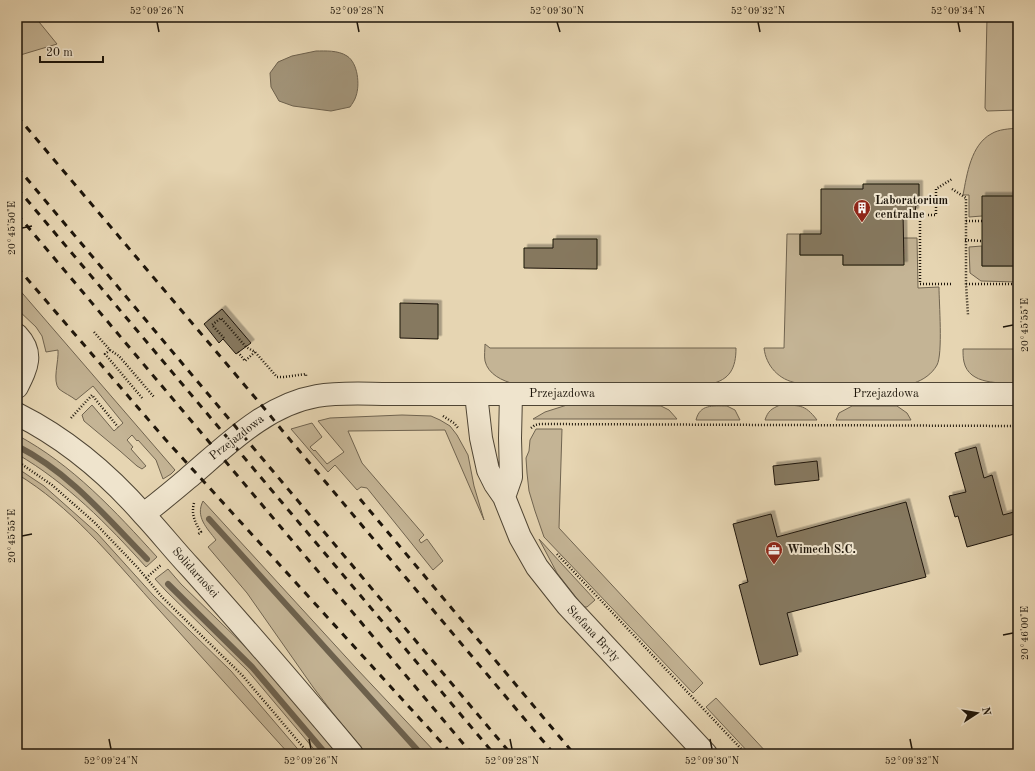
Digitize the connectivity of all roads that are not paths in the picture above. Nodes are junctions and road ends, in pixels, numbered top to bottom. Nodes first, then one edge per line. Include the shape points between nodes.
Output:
1 (17, 335) edge
2 (17, 387) edge
3 (476, 394) junction
4 (511, 394) junction
5 (1018, 394) edge
6 (17, 414) edge
7 (504, 497) junction
8 (144, 514) junction
9 (352, 754) edge
10 (706, 754) edge

1 - 2 street via 25,344 28,355
3 - 4 street, Przejazdowa
3 - 7 street, Stefana Bryły via 488,470
3 - 8 street, Przejazdowa via 344,394 312,397 287,405 253,424
4 - 5 street, Przejazdowa
4 - 7 street via 511,477
6 - 8 street, Solidarności via 86,459
7 - 10 street, Stefana Bryły via 520,537 546,579 586,627
8 - 9 street, Solidarności

